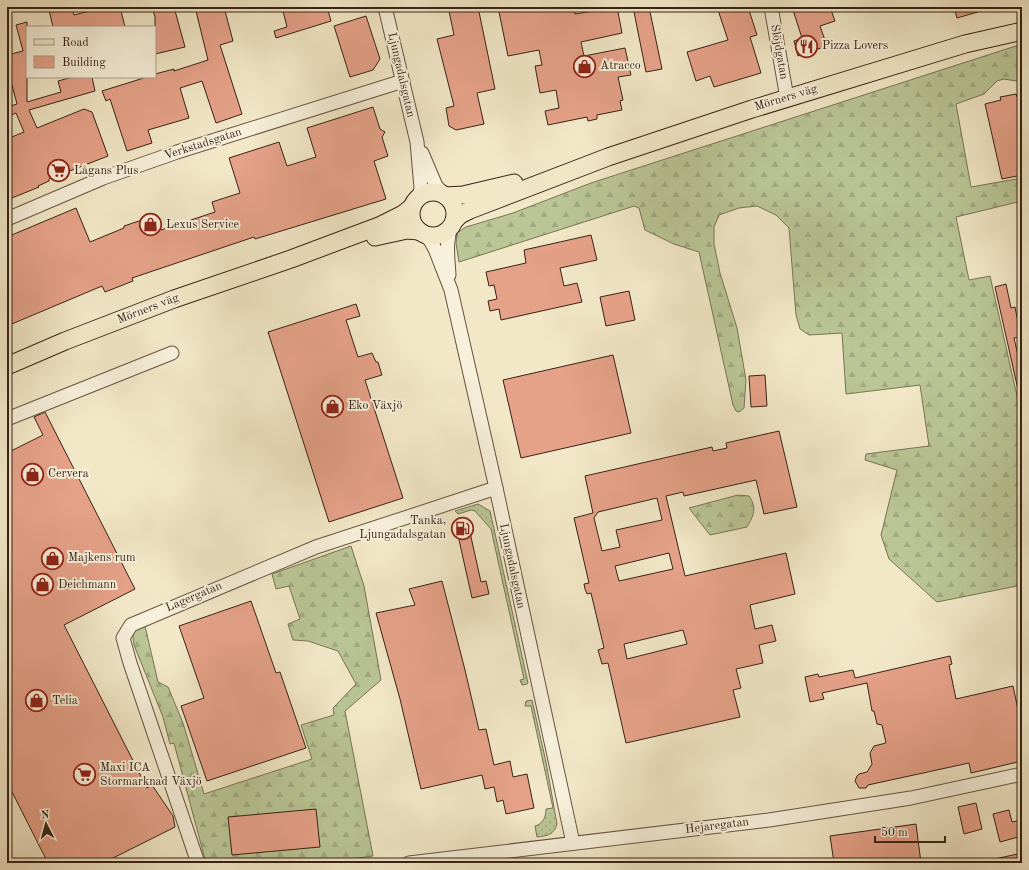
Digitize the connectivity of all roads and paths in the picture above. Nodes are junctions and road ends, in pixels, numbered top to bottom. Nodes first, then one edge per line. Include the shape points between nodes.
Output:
1 (386, 7) edge
2 (771, 7) edge
3 (1022, 19) edge
4 (1022, 31) edge
5 (965, 44) junction
6 (403, 80) junction
7 (786, 98) junction
8 (417, 142) junction
9 (608, 157) junction
10 (445, 195) junction
11 (415, 202) junction
12 (7, 219) edge
13 (453, 222) junction
14 (421, 232) junction
15 (291, 259) junction
16 (451, 290) junction
17 (172, 353) dead end
18 (7, 366) edge
19 (7, 419) edge
20 (496, 488) junction
21 (1022, 774) edge
22 (573, 843) junction
23 (198, 863) edge
24 (409, 863) edge

1 - 6 street, Ljungadalsgatan
2 - 7 street, Slöjdgatan
3 - 5 main road, Mörners väg
4 - 5 main road, Mörners väg
5 - 7 main road, Mörners väg
6 - 8 street, Ljungadalsgatan
6 - 12 street, Verkstadsgatan via 177,152 103,178
7 - 9 main road, Mörners väg
8 - 10 street, Ljungadalsgatan via 436,186
8 - 11 street, Ljungadalsgatan via 421,188
9 - 10 main road, Mörners väg via 480,192 458,196
9 - 13 main road, Mörners väg via 470,210
10 - 11 main road via 427,192
10 - 13 main road via 454,206
11 - 14 main road via 412,220
11 - 15 main road, Mörners väg via 403,214 379,226
13 - 14 main road via 446,232 438,235 429,236
13 - 16 street, Ljungadalsgatan via 447,246
14 - 15 main road, Mörners väg via 396,231
14 - 16 street, Ljungadalsgatan via 435,249
15 - 18 main road, Mörners väg via 174,298
16 - 20 street, Ljungadalsgatan
17 - 19 street
20 - 22 street, Ljungadalsgatan
20 - 23 street, Lagergatan via 316,547 131,625 123,638
21 - 22 street, Hejaregatan via 911,798 784,818
22 - 24 street, Hejaregatan

